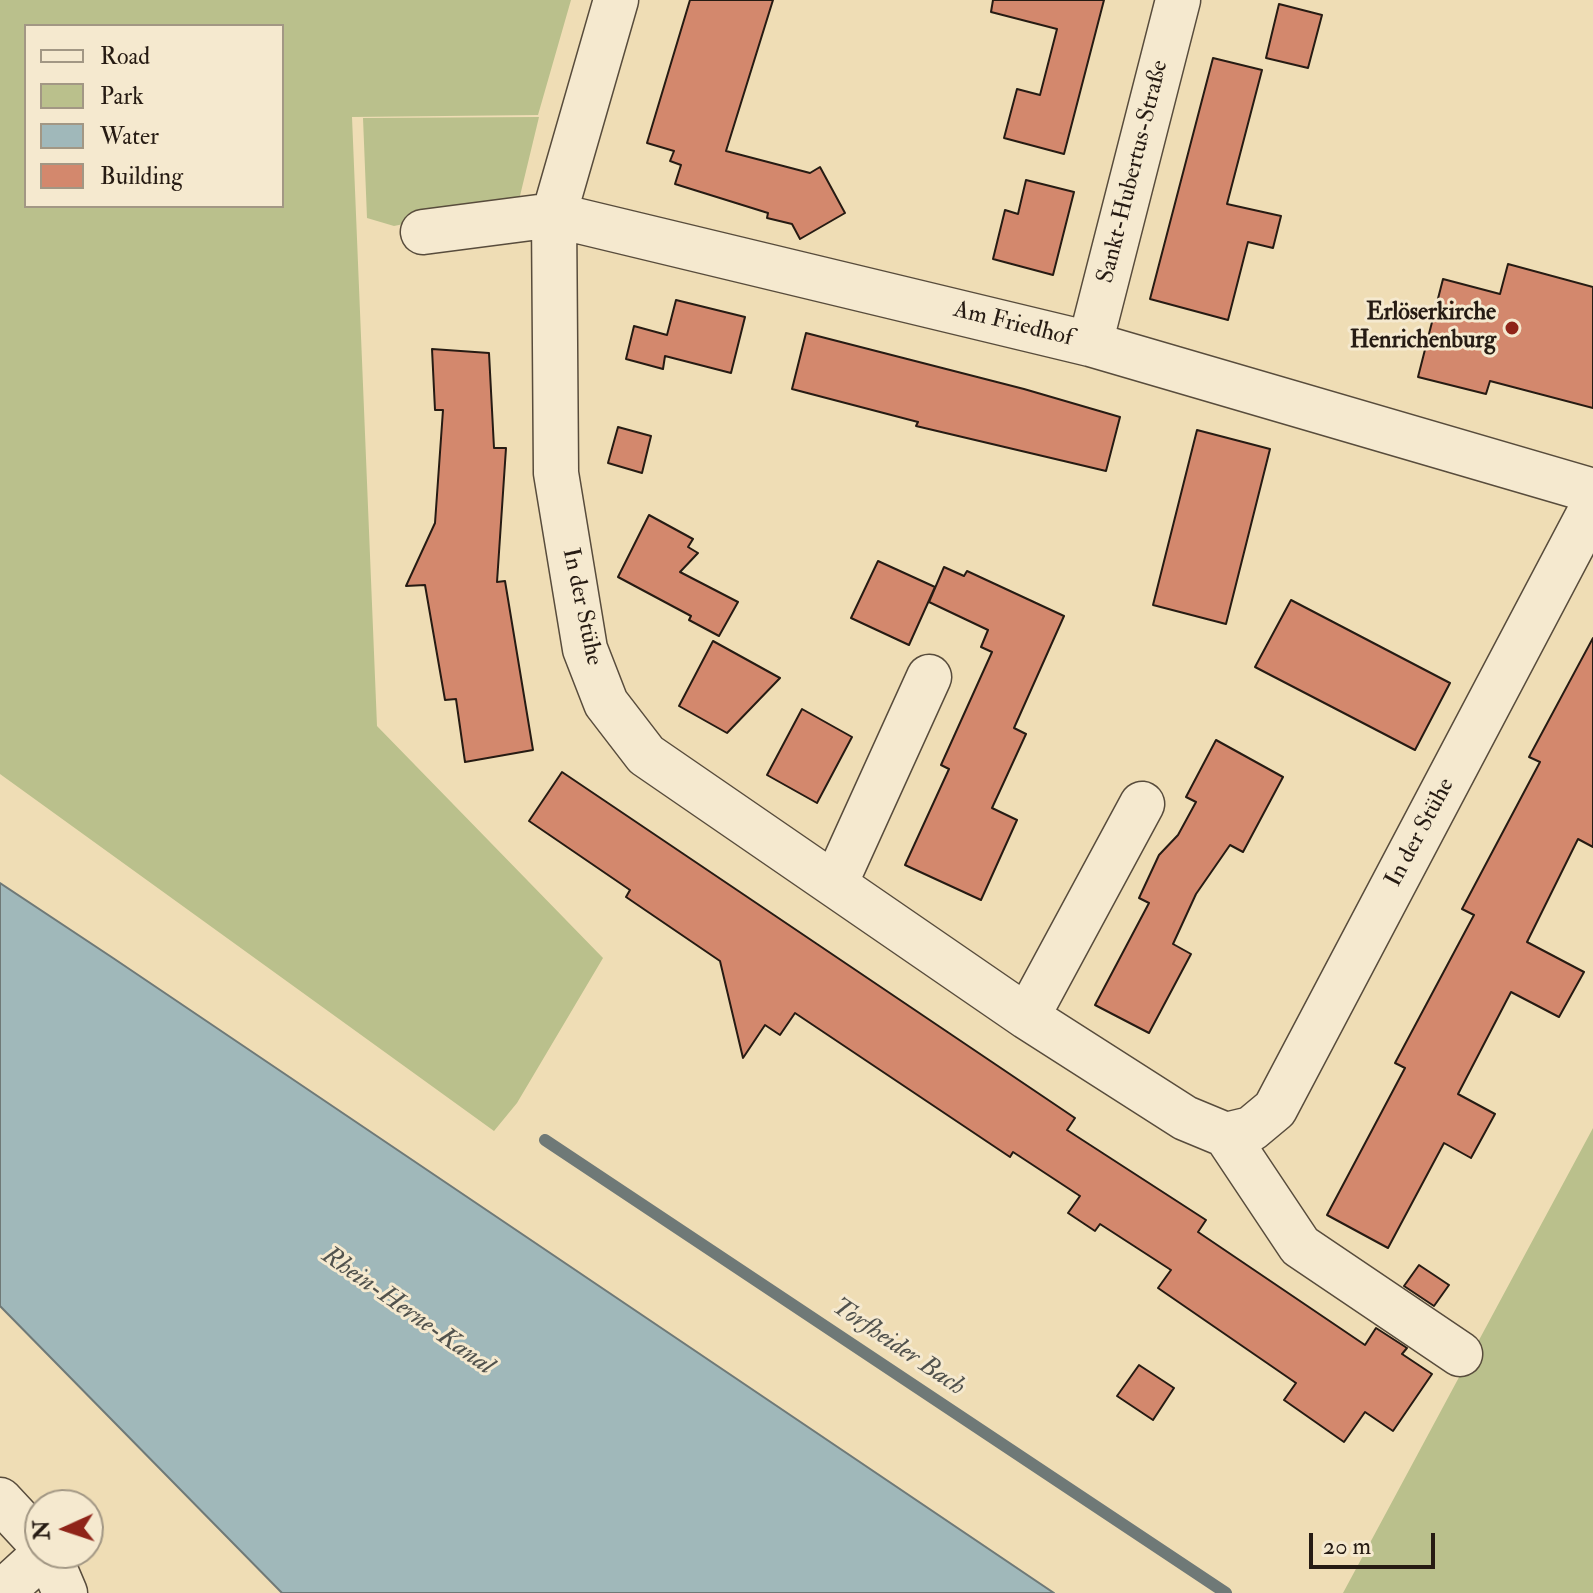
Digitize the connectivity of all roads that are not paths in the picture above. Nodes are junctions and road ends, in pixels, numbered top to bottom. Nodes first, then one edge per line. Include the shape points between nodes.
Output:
1 (616, 0) edge
2 (1178, 0) edge
3 (554, 215) junction
4 (423, 232) dead end
5 (1090, 344) junction
6 (1593, 491) edge
7 (1593, 506) edge
8 (929, 677) dead end
9 (1142, 804) dead end
10 (835, 884) junction
11 (1027, 1017) junction
12 (1226, 1135) junction
13 (1460, 1354) dead end
14 (0, 1500) edge
15 (24, 1526) edge
16 (29, 1569) edge
17 (54, 1569) edge
18 (1, 1593) edge
19 (65, 1593) edge

1 - 3 street, In der Stühe
2 - 5 street, Sankt-Hubertus-Straße
3 - 4 street, Am Friedhof
3 - 5 street, Am Friedhof
3 - 10 street, In der Stühe via 556,473 585,649 606,703 646,755
5 - 6 street, Am Friedhof
7 - 12 street, In der Stühe via 1275,1109 1251,1129
8 - 10 street
9 - 11 street
10 - 11 street, In der Stühe
11 - 12 street, In der Stühe via 1185,1118
12 - 13 street via 1300,1246
14 - 15 street
16 - 18 street
17 - 19 street

